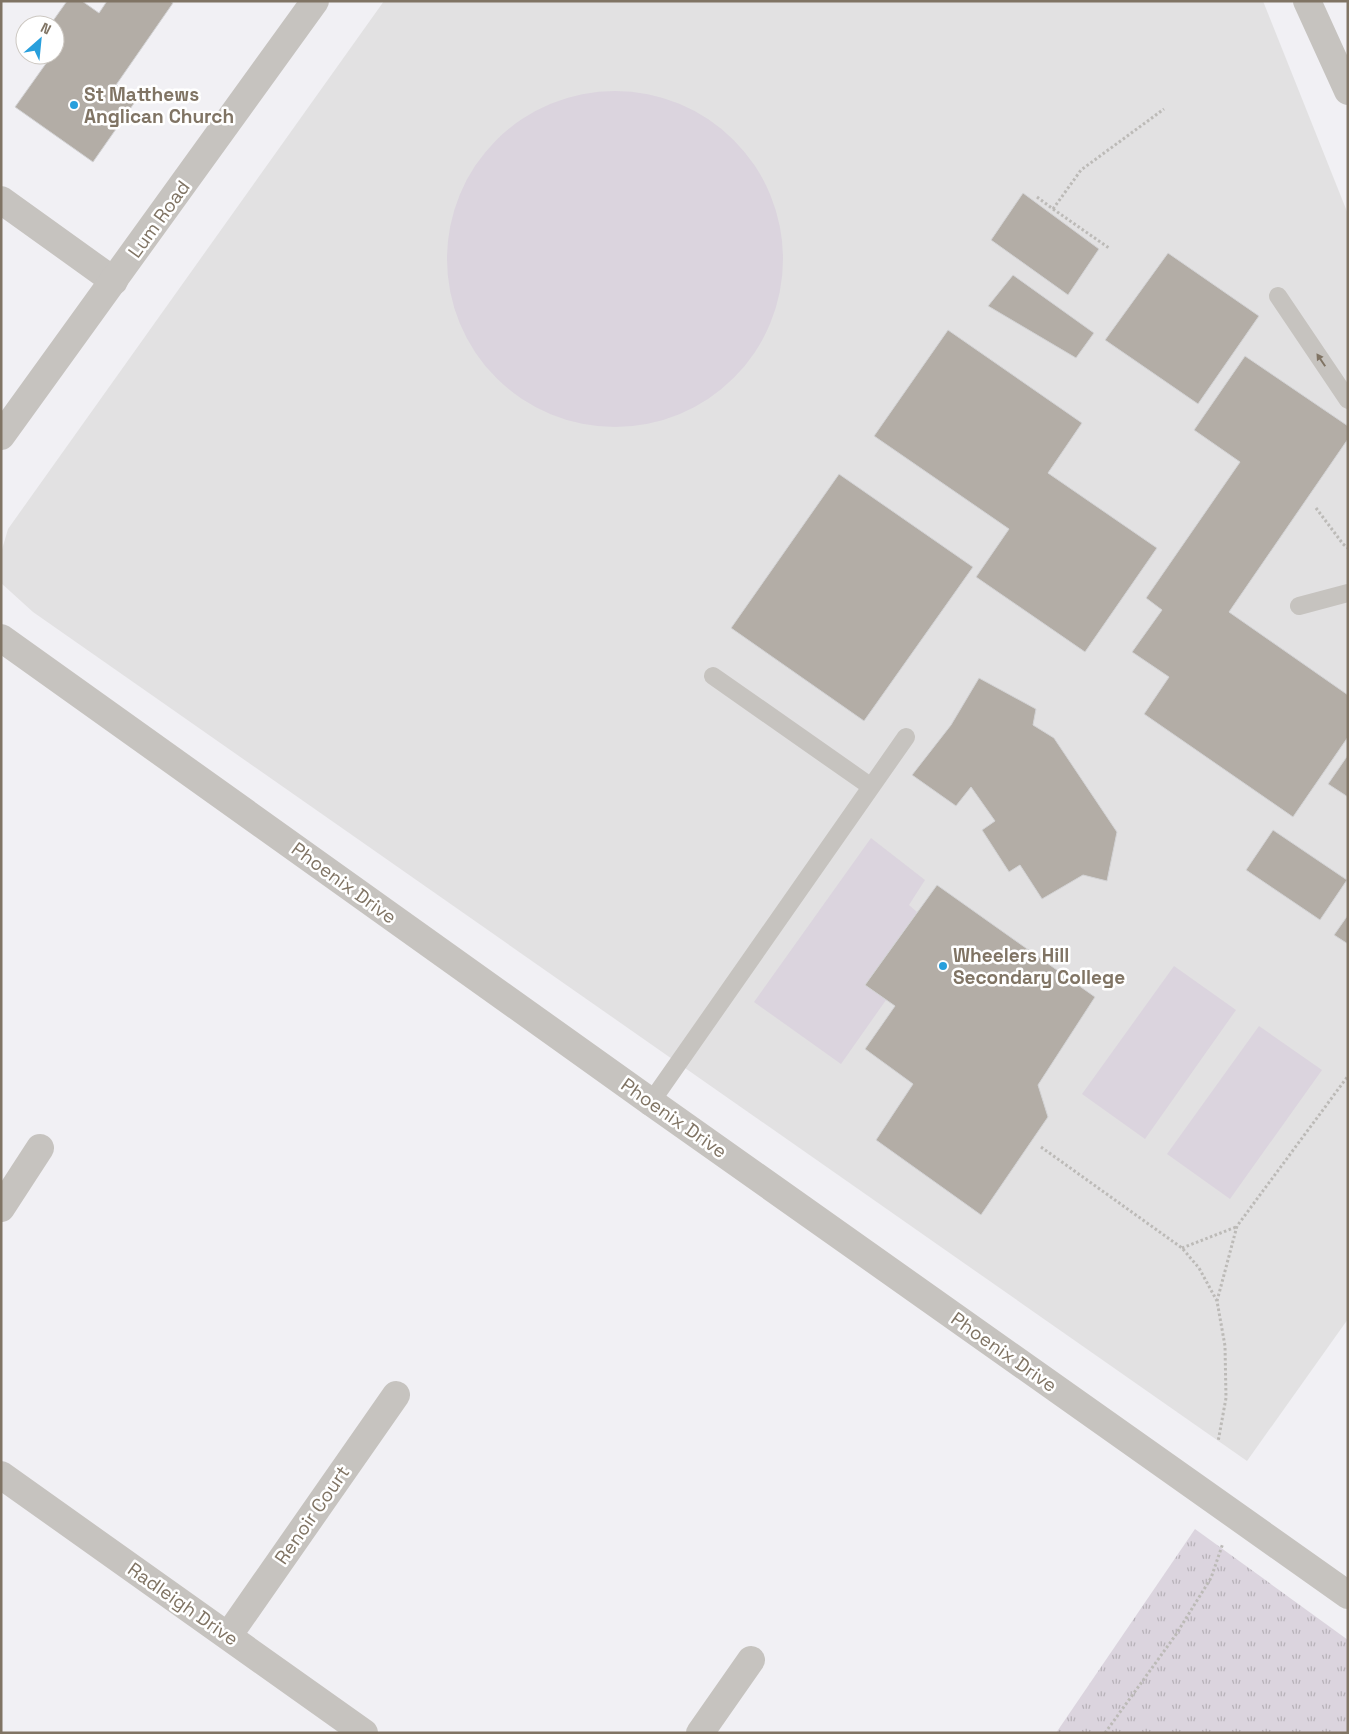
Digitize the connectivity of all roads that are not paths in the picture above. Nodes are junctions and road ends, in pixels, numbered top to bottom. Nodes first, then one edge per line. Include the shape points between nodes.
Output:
1 (315, 1) edge
2 (1307, 1) edge
3 (1348, 91) edge
4 (1, 200) edge
5 (114, 281) junction
6 (1278, 296) dead end
7 (1348, 400) edge
8 (1, 436) edge
9 (1348, 592) edge
10 (1299, 606) dead end
11 (1, 638) edge
12 (713, 676) dead end
13 (906, 737) dead end
14 (870, 786) junction
15 (650, 1102) junction
16 (40, 1148) dead end
17 (1, 1208) edge
18 (396, 1395) dead end
19 (1, 1475) edge
20 (1348, 1595) edge
21 (228, 1636) junction
22 (751, 1660) dead end
23 (364, 1733) edge
24 (700, 1733) edge

1 - 5 street, Lum Road
2 - 3 street
4 - 5 street
5 - 8 street, Lum Road
7 -> 6 lane
9 - 10 lane
11 - 15 street, Phoenix Drive
12 - 14 lane
13 - 14 lane
14 - 15 lane
15 - 20 street, Phoenix Drive
16 - 17 street
18 - 21 street, Renoir Court
19 - 21 street, Radleigh Drive
21 - 23 street, Radleigh Drive
22 - 24 street

